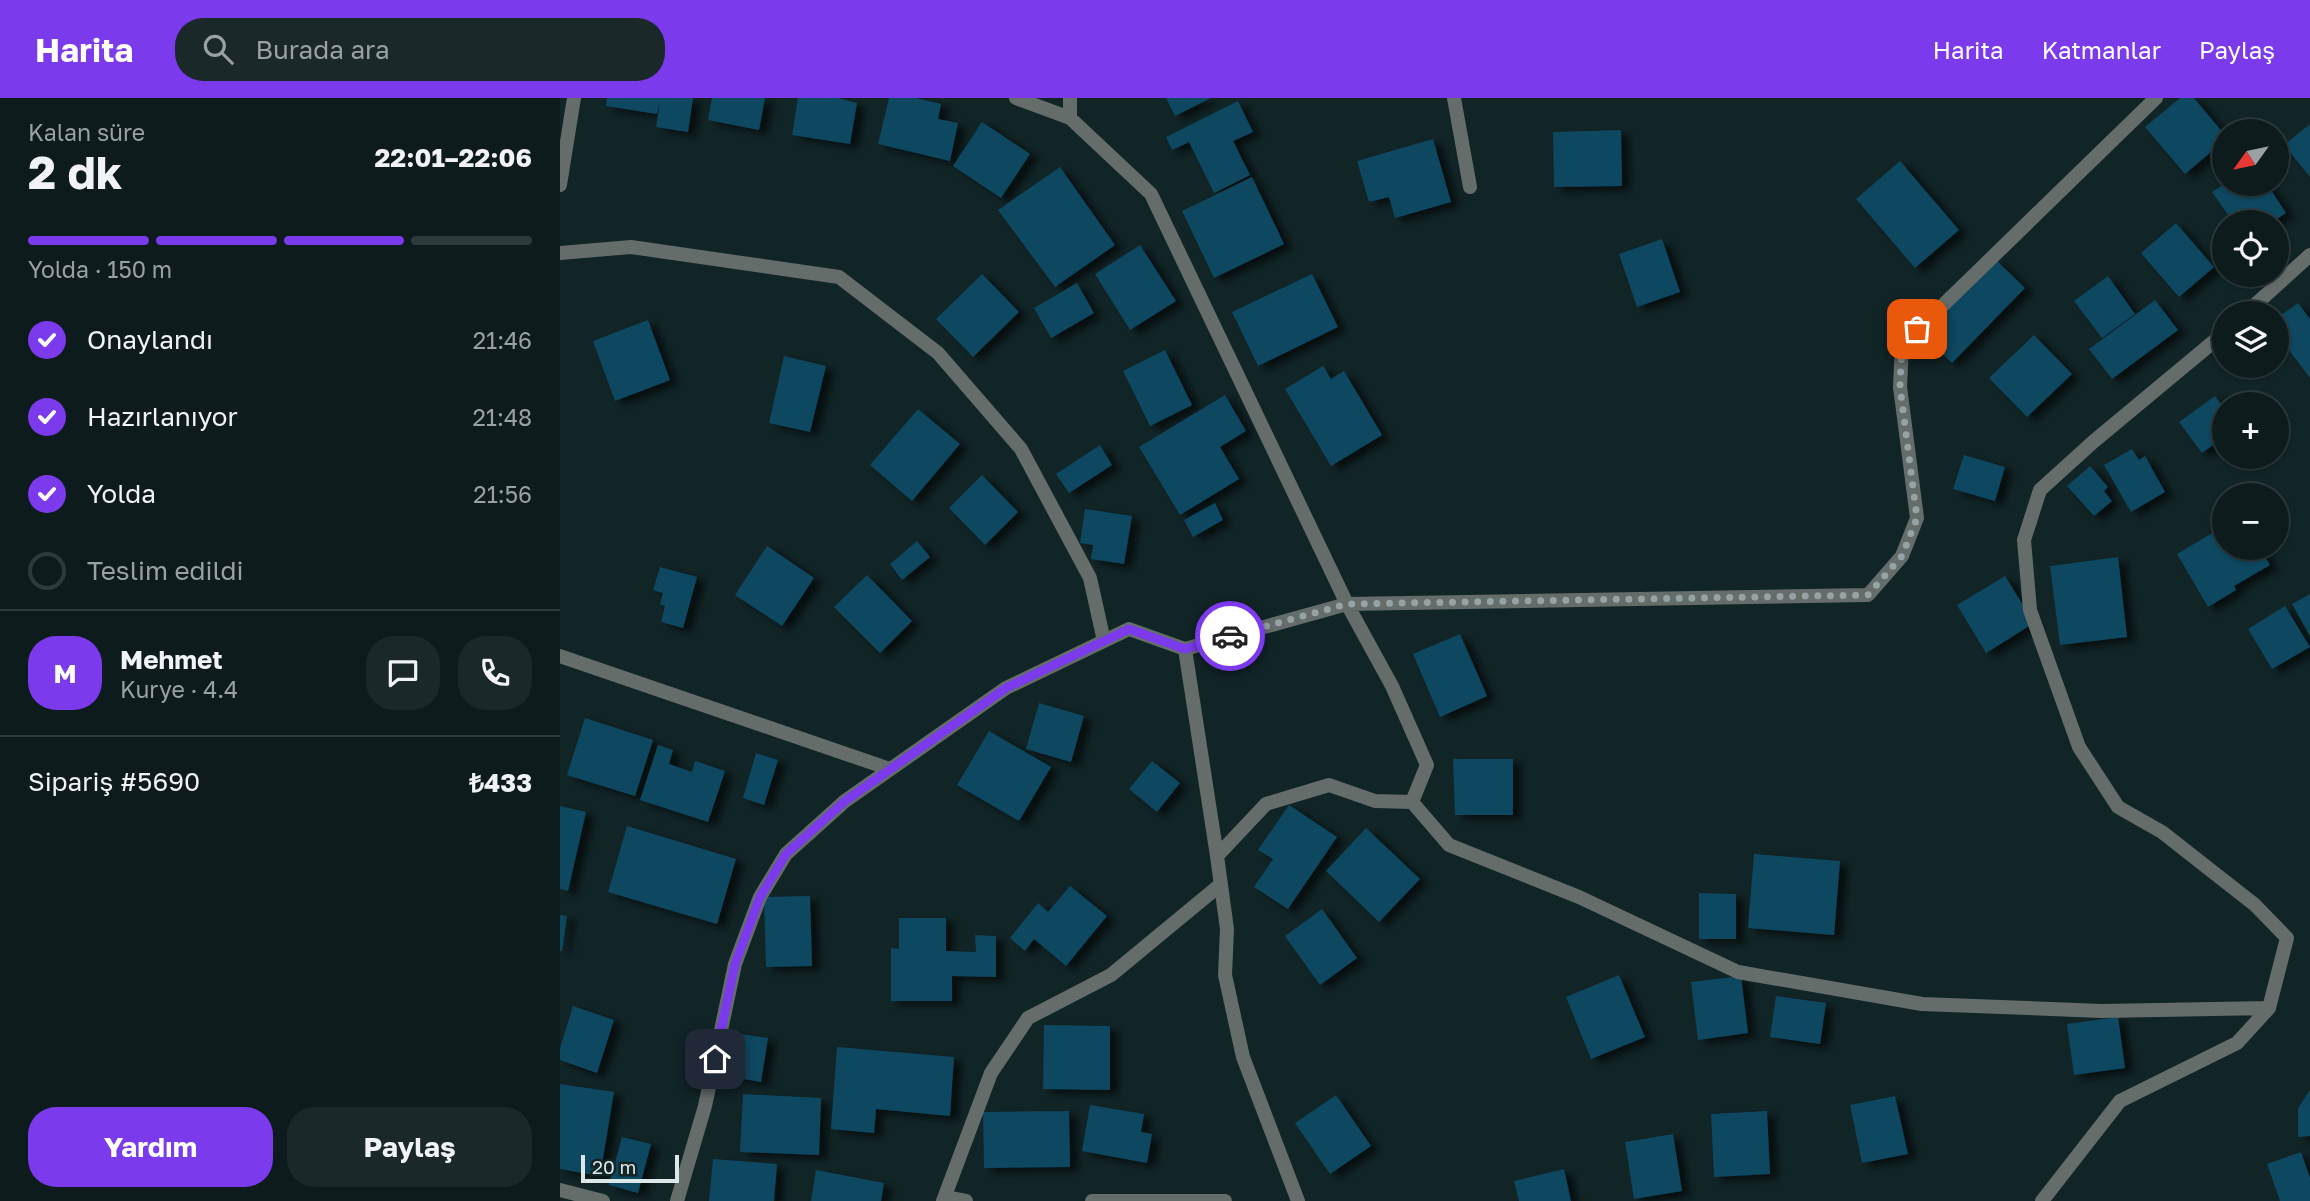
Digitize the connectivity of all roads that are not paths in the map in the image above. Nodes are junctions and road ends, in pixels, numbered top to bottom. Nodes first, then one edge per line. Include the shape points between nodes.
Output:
1 (574, 98) edge
2 (1016, 98) edge
3 (1070, 98) edge
4 (1454, 98) edge
5 (2156, 98) edge
6 (1070, 118) junction
7 (560, 185) edge
8 (1470, 187) dead end
9 (560, 254) edge
10 (2310, 255) edge
11 (2259, 301) edge
12 (2212, 343) edge
13 (1347, 604) junction
14 (1104, 641) junction
15 (1185, 649) junction
16 (560, 656) edge
17 (890, 769) junction
18 (1412, 802) junction
19 (1217, 856) junction
20 (1220, 885) junction
21 (2269, 1008) junction
22 (560, 1190) edge
23 (944, 1199) edge
24 (603, 1201) edge
25 (677, 1201) edge
26 (965, 1201) edge
27 (1092, 1201) edge
28 (1225, 1201) edge
29 (1298, 1201) edge
30 (2042, 1201) edge

1 - 7 street
2 - 6 street
3 - 6 street
4 - 8 street
5 - 13 street via 1902,345 1900,387 1917,518 1902,556 1868,595
6 - 13 street via 1151,194
9 - 14 street via 631,247 839,277 938,353 1021,449 1090,578
10 - 11 street
12 - 21 street via 2040,490 2024,540 2030,610 2079,747 2118,807 2162,832 2255,905 2287,937
13 - 15 street
13 - 18 street via 1392,686 1427,765
14 - 15 street via 1129,629
14 - 17 street via 1006,688
15 - 19 street
16 - 17 street
17 - 25 street via 845,801 786,854 760,897 735,964 705,1106
18 - 19 street via 1375,801 1329,785 1266,804
18 - 21 street via 1450,845 1579,897 1738,972 1922,1004 2102,1011
19 - 20 street
20 - 23 street via 1111,975 1028,1018 990,1073
20 - 29 street via 1227,929 1225,975 1243,1057
21 - 30 street via 2237,1043 2120,1101
22 - 24 street
23 - 26 street
27 - 28 street

